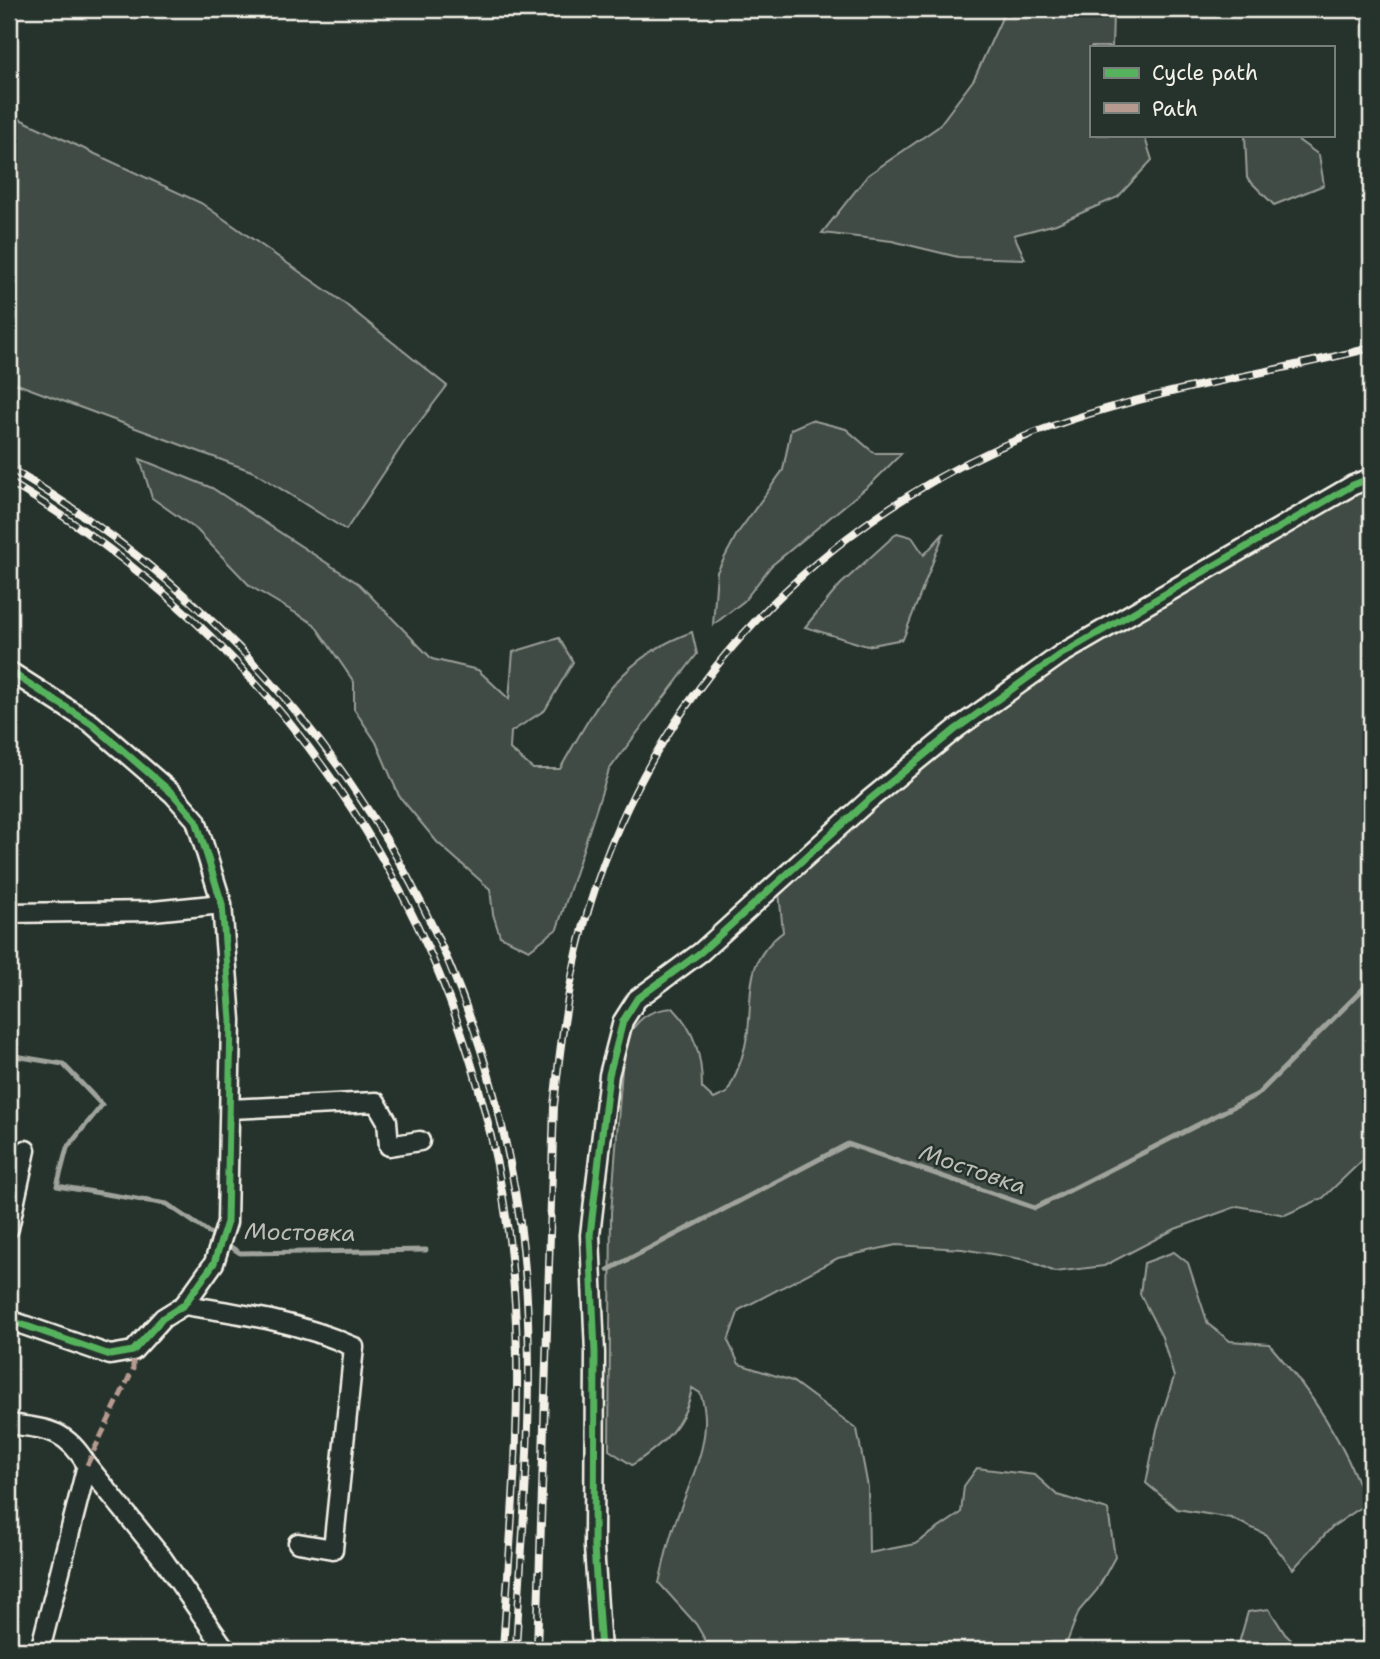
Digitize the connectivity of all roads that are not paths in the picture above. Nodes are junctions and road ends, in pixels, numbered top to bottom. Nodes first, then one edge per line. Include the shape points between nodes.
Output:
1 (1371, 478) edge
2 (9, 671) edge
3 (222, 904) junction
4 (9, 913) edge
5 (230, 1109) junction
6 (420, 1141) dead end
7 (26, 1150) dead end
8 (9, 1228) edge
9 (184, 1305) junction
10 (9, 1320) edge
11 (9, 1424) edge
12 (88, 1465) junction
13 (299, 1544) dead end
14 (40, 1650) edge
15 (226, 1650) edge
16 (601, 1650) edge

1 - 16 street via 1059,655 956,729 869,800 701,952 637,999 623,1021 609,1075 590,1235 594,1547
2 - 3 street via 93,724 173,794 196,820
3 - 4 street via 153,911
3 - 5 street via 232,1020
5 - 6 street via 376,1102 387,1121 390,1146
5 - 9 street via 227,1222 214,1263
7 - 8 street
9 - 10 street via 163,1318 133,1351 110,1355
9 - 13 street via 280,1320 354,1347 333,1549
11 - 12 street via 55,1430
12 - 14 street
12 - 15 street via 163,1559

